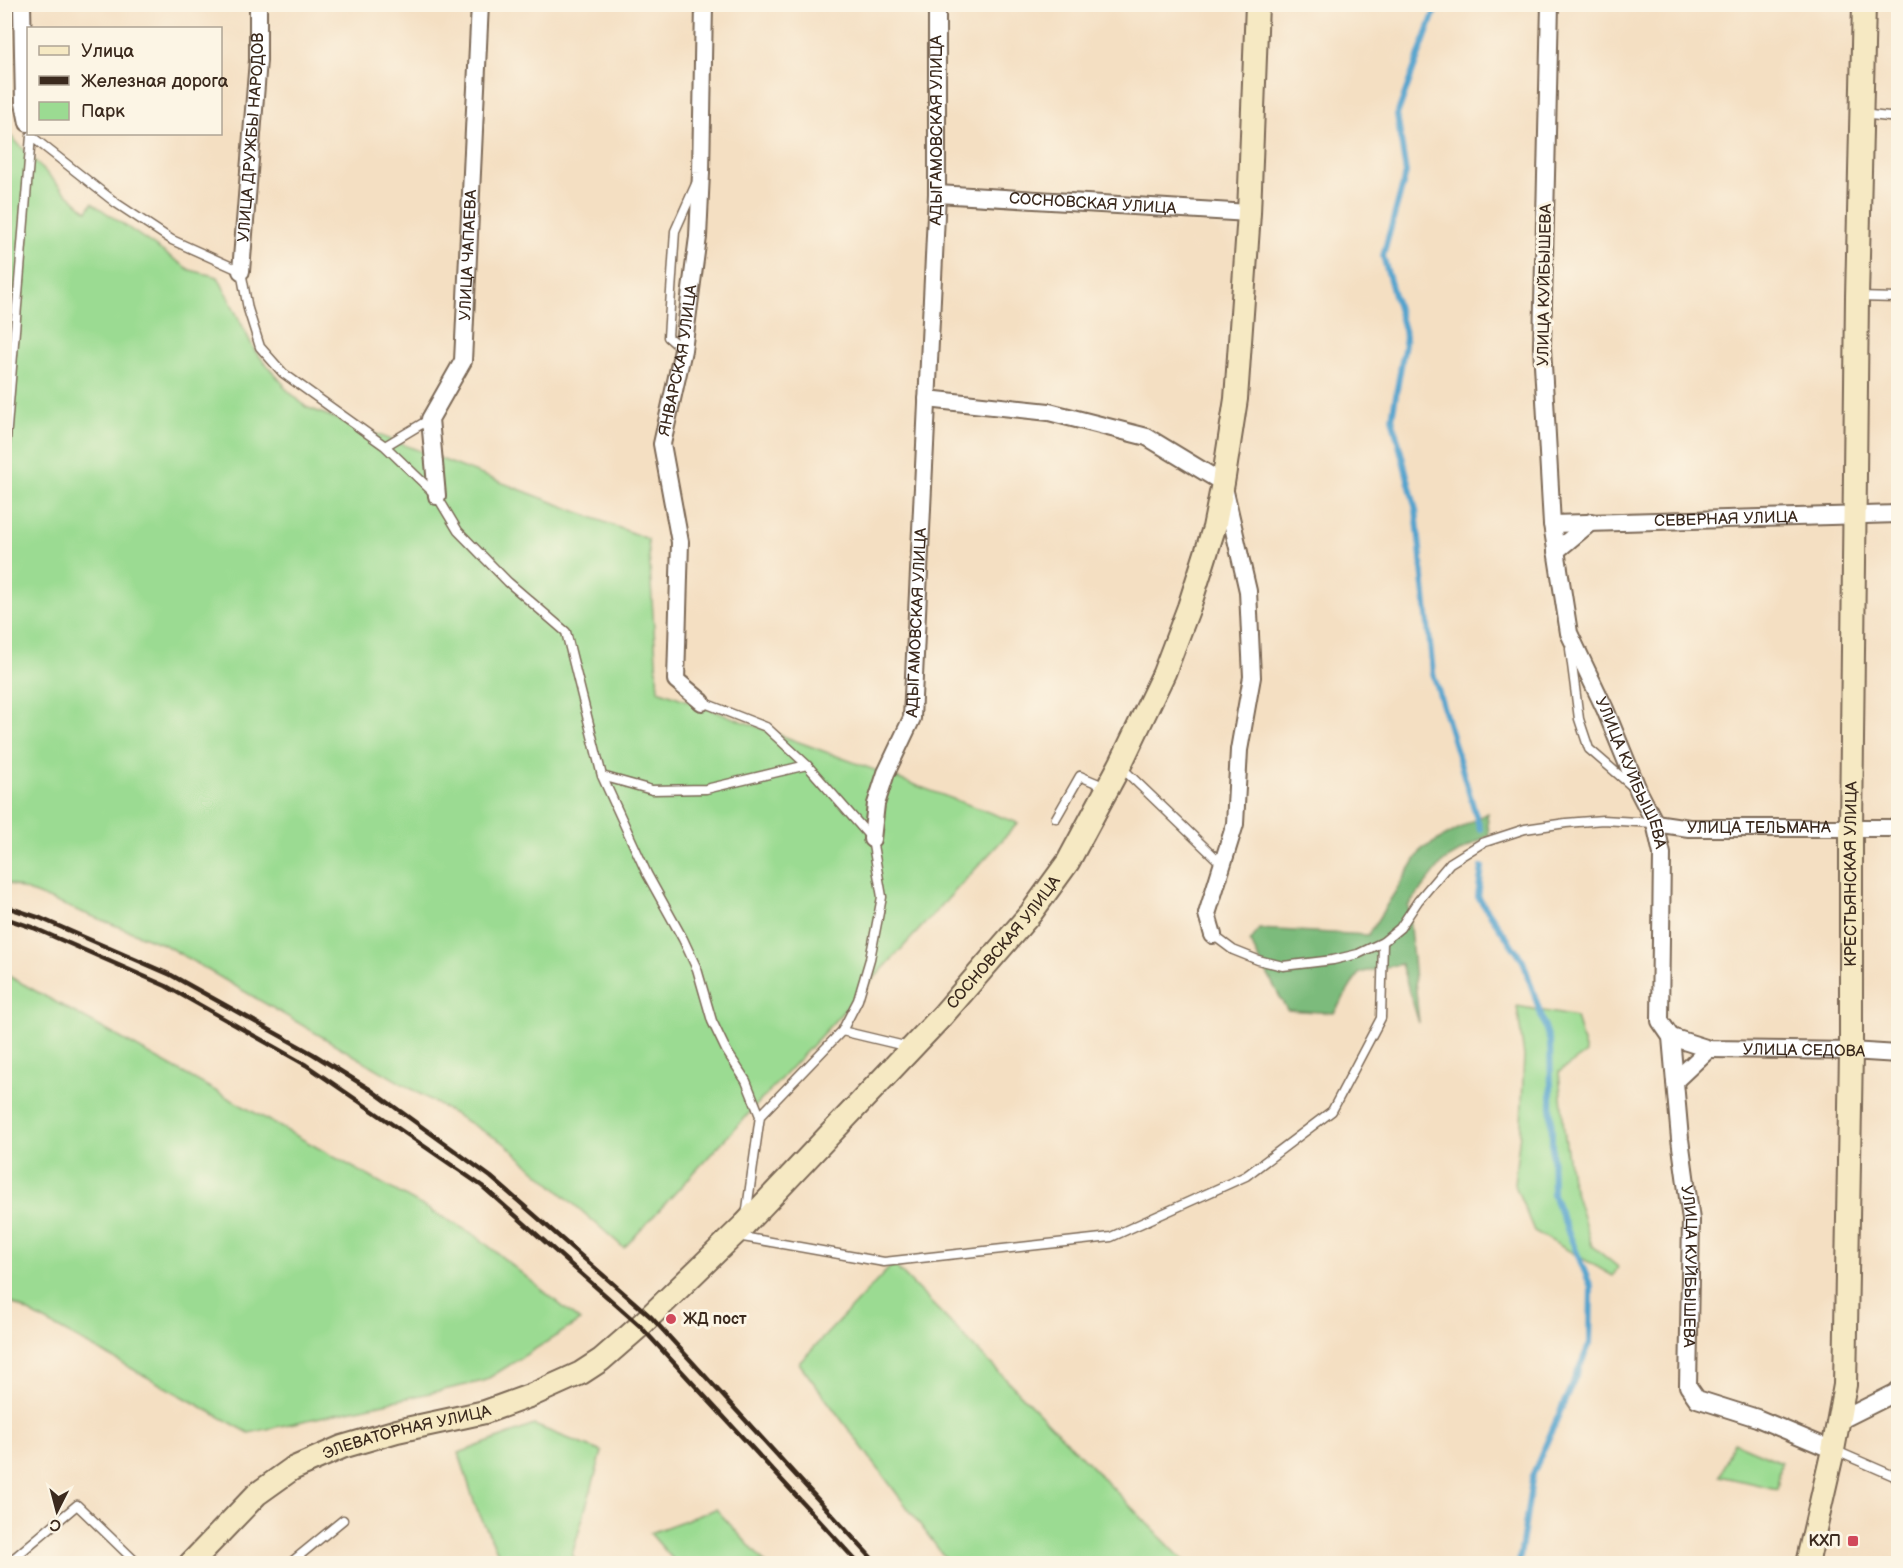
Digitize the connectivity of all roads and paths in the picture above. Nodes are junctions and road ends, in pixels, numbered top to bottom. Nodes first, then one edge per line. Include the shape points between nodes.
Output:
1 (22, 4) edge
2 (258, 4) edge
3 (480, 4) edge
4 (704, 4) edge
5 (937, 4) edge
6 (1257, 4) edge
7 (1550, 4) edge
8 (1864, 4) edge
9 (1861, 114) junction
10 (27, 117) edge
11 (1899, 118) edge
12 (30, 135) edge
13 (35, 135) edge
14 (701, 173) junction
15 (937, 194) junction
16 (1249, 213) junction
17 (241, 271) junction
18 (1857, 297) junction
19 (1899, 298) edge
20 (683, 350) junction
21 (927, 399) junction
22 (430, 418) junction
23 (385, 446) junction
24 (5, 452) edge
25 (1223, 483) junction
26 (437, 496) junction
27 (1899, 514) edge
28 (1854, 515) junction
29 (1591, 522) junction
30 (1552, 524) junction
31 (1556, 550) junction
32 (1569, 633) junction
33 (702, 702) joint
34 (807, 765) junction
35 (1120, 765) junction
36 (602, 777) junction
37 (1108, 788) junction
38 (1639, 792) junction
39 (1056, 818) dead end
40 (1655, 823) junction
41 (1851, 828) junction
42 (1899, 828) edge
43 (872, 839) junction
44 (1223, 864) junction
45 (1213, 935) joint
46 (1383, 942) junction
47 (842, 1031) junction
48 (1671, 1037) junction
49 (912, 1048) junction
50 (1709, 1049) junction
51 (1851, 1051) junction
52 (1899, 1054) edge
53 (1674, 1081) junction
54 (760, 1116) junction
55 (739, 1230) junction
56 (646, 1321) joint
57 (1897, 1393) edge
58 (1839, 1421) junction
59 (1833, 1450) junction
60 (1897, 1477) edge
61 (343, 1520) dead end
62 (7, 1563) edge
63 (138, 1563) edge
64 (189, 1563) edge
65 (289, 1563) edge
66 (1807, 1563) edge

1 - 10 street
2 - 17 street, УЛИЦА ДРУЖБЫ НАРОДОВ via 258,60
3 - 22 street, УЛИЦА ЧАПАЕВА via 464,361
4 - 14 street, ЯНВАРСКАЯ УЛИЦА
5 - 15 street, АДЫГАМОВСКАЯ УЛИЦА
6 - 16 main road, СОСНОВСКАЯ УЛИЦА
7 - 30 street, УЛИЦА КУЙБЫШЕВА via 1542,347
8 - 9 main road, КРЕСТЬЯНСКАЯ УЛИЦА
9 - 11 lane
9 - 18 main road, КРЕСТЬЯНСКАЯ УЛИЦА
12 - 24 lane
13 - 17 lane via 116,203 172,240
14 - 20 street, ЯНВАРСКАЯ УЛИЦА via 698,237
14 - 20 lane via 675,231 668,337
15 - 16 street, СОСНОВСКАЯ УЛИЦА
15 - 21 street, АДЫГАМОВСКАЯ УЛИЦА
16 - 25 main road, СОСНОВСКАЯ УЛИЦА via 1236,399
17 - 23 lane via 260,347 283,373
18 - 19 lane
18 - 28 main road, КРЕСТЬЯНСКАЯ УЛИЦА
20 - 33 street, ЯНВАРСКАЯ УЛИЦА via 662,444 680,542 676,680
21 - 25 street via 1049,412 1147,437
21 - 43 street, АДЫГАМОВСКАЯ УЛИЦА via 912,718 886,773 876,804
22 - 23 lane
22 - 26 street
23 - 26 lane
25 - 35 main road, СОСНОВСКАЯ УЛИЦА via 1214,528 1189,607 1164,673
25 - 44 street, СОСНОВСКАЯ УЛИЦА via 1248,591 1252,677 1239,750 1235,824
26 - 36 lane via 458,531 508,582 566,632
27 - 28 street, СЕВЕРНАЯ УЛИЦА
28 - 29 street, СЕВЕРНАЯ УЛИЦА
28 - 41 main road, КРЕСТЬЯНСКАЯ УЛИЦА
29 - 30 street, СЕВЕРНАЯ УЛИЦА
29 - 31 street
30 - 31 street, УЛИЦА КУЙБЫШЕВА
31 - 32 street, УЛИЦА КУЙБЫШЕВА
32 - 38 street, УЛИЦА КУЙБЫШЕВА
32 - 38 lane via 1579,719 1589,749
33 - 34 lane via 766,727
34 - 36 lane via 706,789 652,790
34 - 43 lane
35 - 37 main road, СОСНОВСКАЯ УЛИЦА
35 - 44 lane
36 - 54 lane via 646,874 697,969 712,1021 746,1081
37 - 39 lane via 1080,776
37 - 49 main road, СОСНОВСКАЯ УЛИЦА via 1068,862 1030,913
38 - 40 street, УЛИЦА КУЙБЫШЕВА
40 - 41 street, УЛИЦА ТЕЛЬМАНА via 1689,828
40 - 46 lane via 1566,823 1482,843 1450,863 1400,927
40 - 48 street, УЛИЦА КУЙБЫШЕВА via 1662,854 1660,1021
41 - 42 street, УЛИЦА ТЕЛЬМАНА
41 - 51 main road, КРЕСТЬЯНСКАЯ УЛИЦА
43 - 47 lane via 882,897 858,1000
44 - 45 street, СОСНОВСКАЯ УЛИЦА via 1207,914
45 - 46 lane via 1233,950 1283,966 1358,954
46 - 55 lane via 1381,1018 1332,1111 1246,1176 1111,1237 884,1262
47 - 49 lane
47 - 54 lane
48 - 50 street, УЛИЦА СЕДОВА
48 - 53 street, УЛИЦА КУЙБЫШЕВА
49 - 55 main road, СОСНОВСКАЯ УЛИЦА
50 - 51 street, УЛИЦА СЕДОВА
50 - 53 street
51 - 52 street, УЛИЦА СЕДОВА
51 - 58 main road, КРЕСТЬЯНСКАЯ УЛИЦА via 1845,1385
53 - 59 street, УЛИЦА КУЙБЫШЕВА via 1691,1220 1688,1386 1697,1399 1757,1418
54 - 55 lane
55 - 56 main road, СОСНОВСКАЯ УЛИЦА
56 - 64 main road, ЭЛЕВАТОРНАЯ УЛИЦА via 581,1373 532,1395 485,1412 342,1447 292,1469 257,1494
57 - 58 street
58 - 59 main road, КРЕСТЬЯНСКАЯ УЛИЦА
59 - 60 lane
59 - 66 main road, КРЕСТЬЯНСКАЯ УЛИЦА
61 - 65 lane
62 - 63 lane via 77,1505

